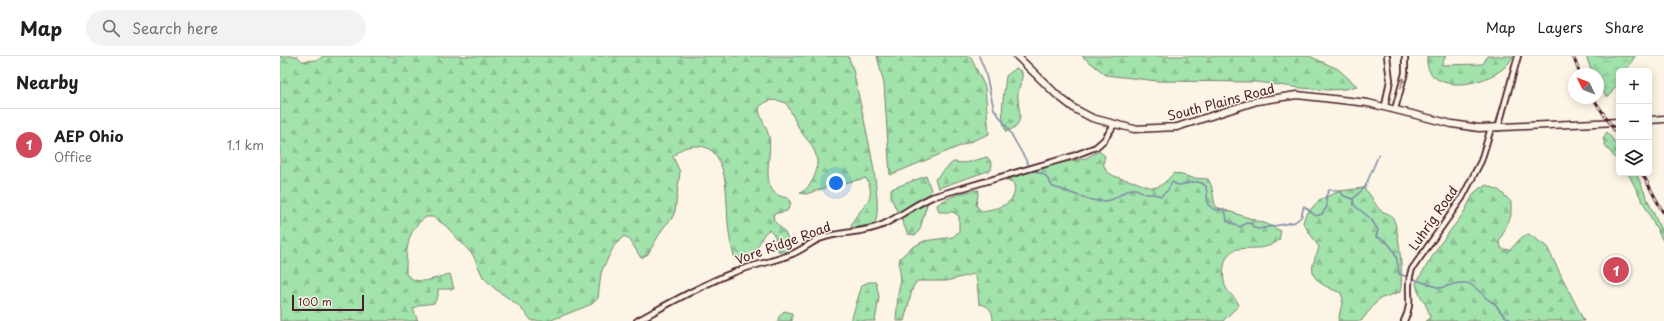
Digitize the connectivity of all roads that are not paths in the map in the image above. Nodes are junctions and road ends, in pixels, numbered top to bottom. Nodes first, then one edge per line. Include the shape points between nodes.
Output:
1 (1017, 56) edge
2 (1387, 56) edge
3 (1405, 56) edge
4 (1518, 56) edge
5 (1385, 106) junction
6 (1395, 109) junction
7 (1664, 119) edge
8 (1652, 120) edge
9 (1616, 122) edge
10 (1114, 125) junction
11 (1491, 128) junction
12 (1498, 128) junction
13 (637, 321) edge
14 (1404, 321) edge

1 - 10 main road, South Plains Road via 1075,109
2 - 5 street via 1390,80
6 -> 3 street via 1405,73
4 - 12 street
5 - 6 main road, South Plains Road
5 - 10 main road, South Plains Road via 1297,95 1257,101 1177,127 1134,129
6 - 11 main road, South Plains Road via 1452,124
7 - 8 main road
9 - 12 main road, South Plains Road
10 - 13 street, Vore Ridge Road via 1096,148 932,197 866,231 820,239 795,253 734,272 704,285
11 - 12 main road, South Plains Road
11 - 14 street, Luhrig Road via 1481,161 1462,198 1420,255 1410,273 1410,305

